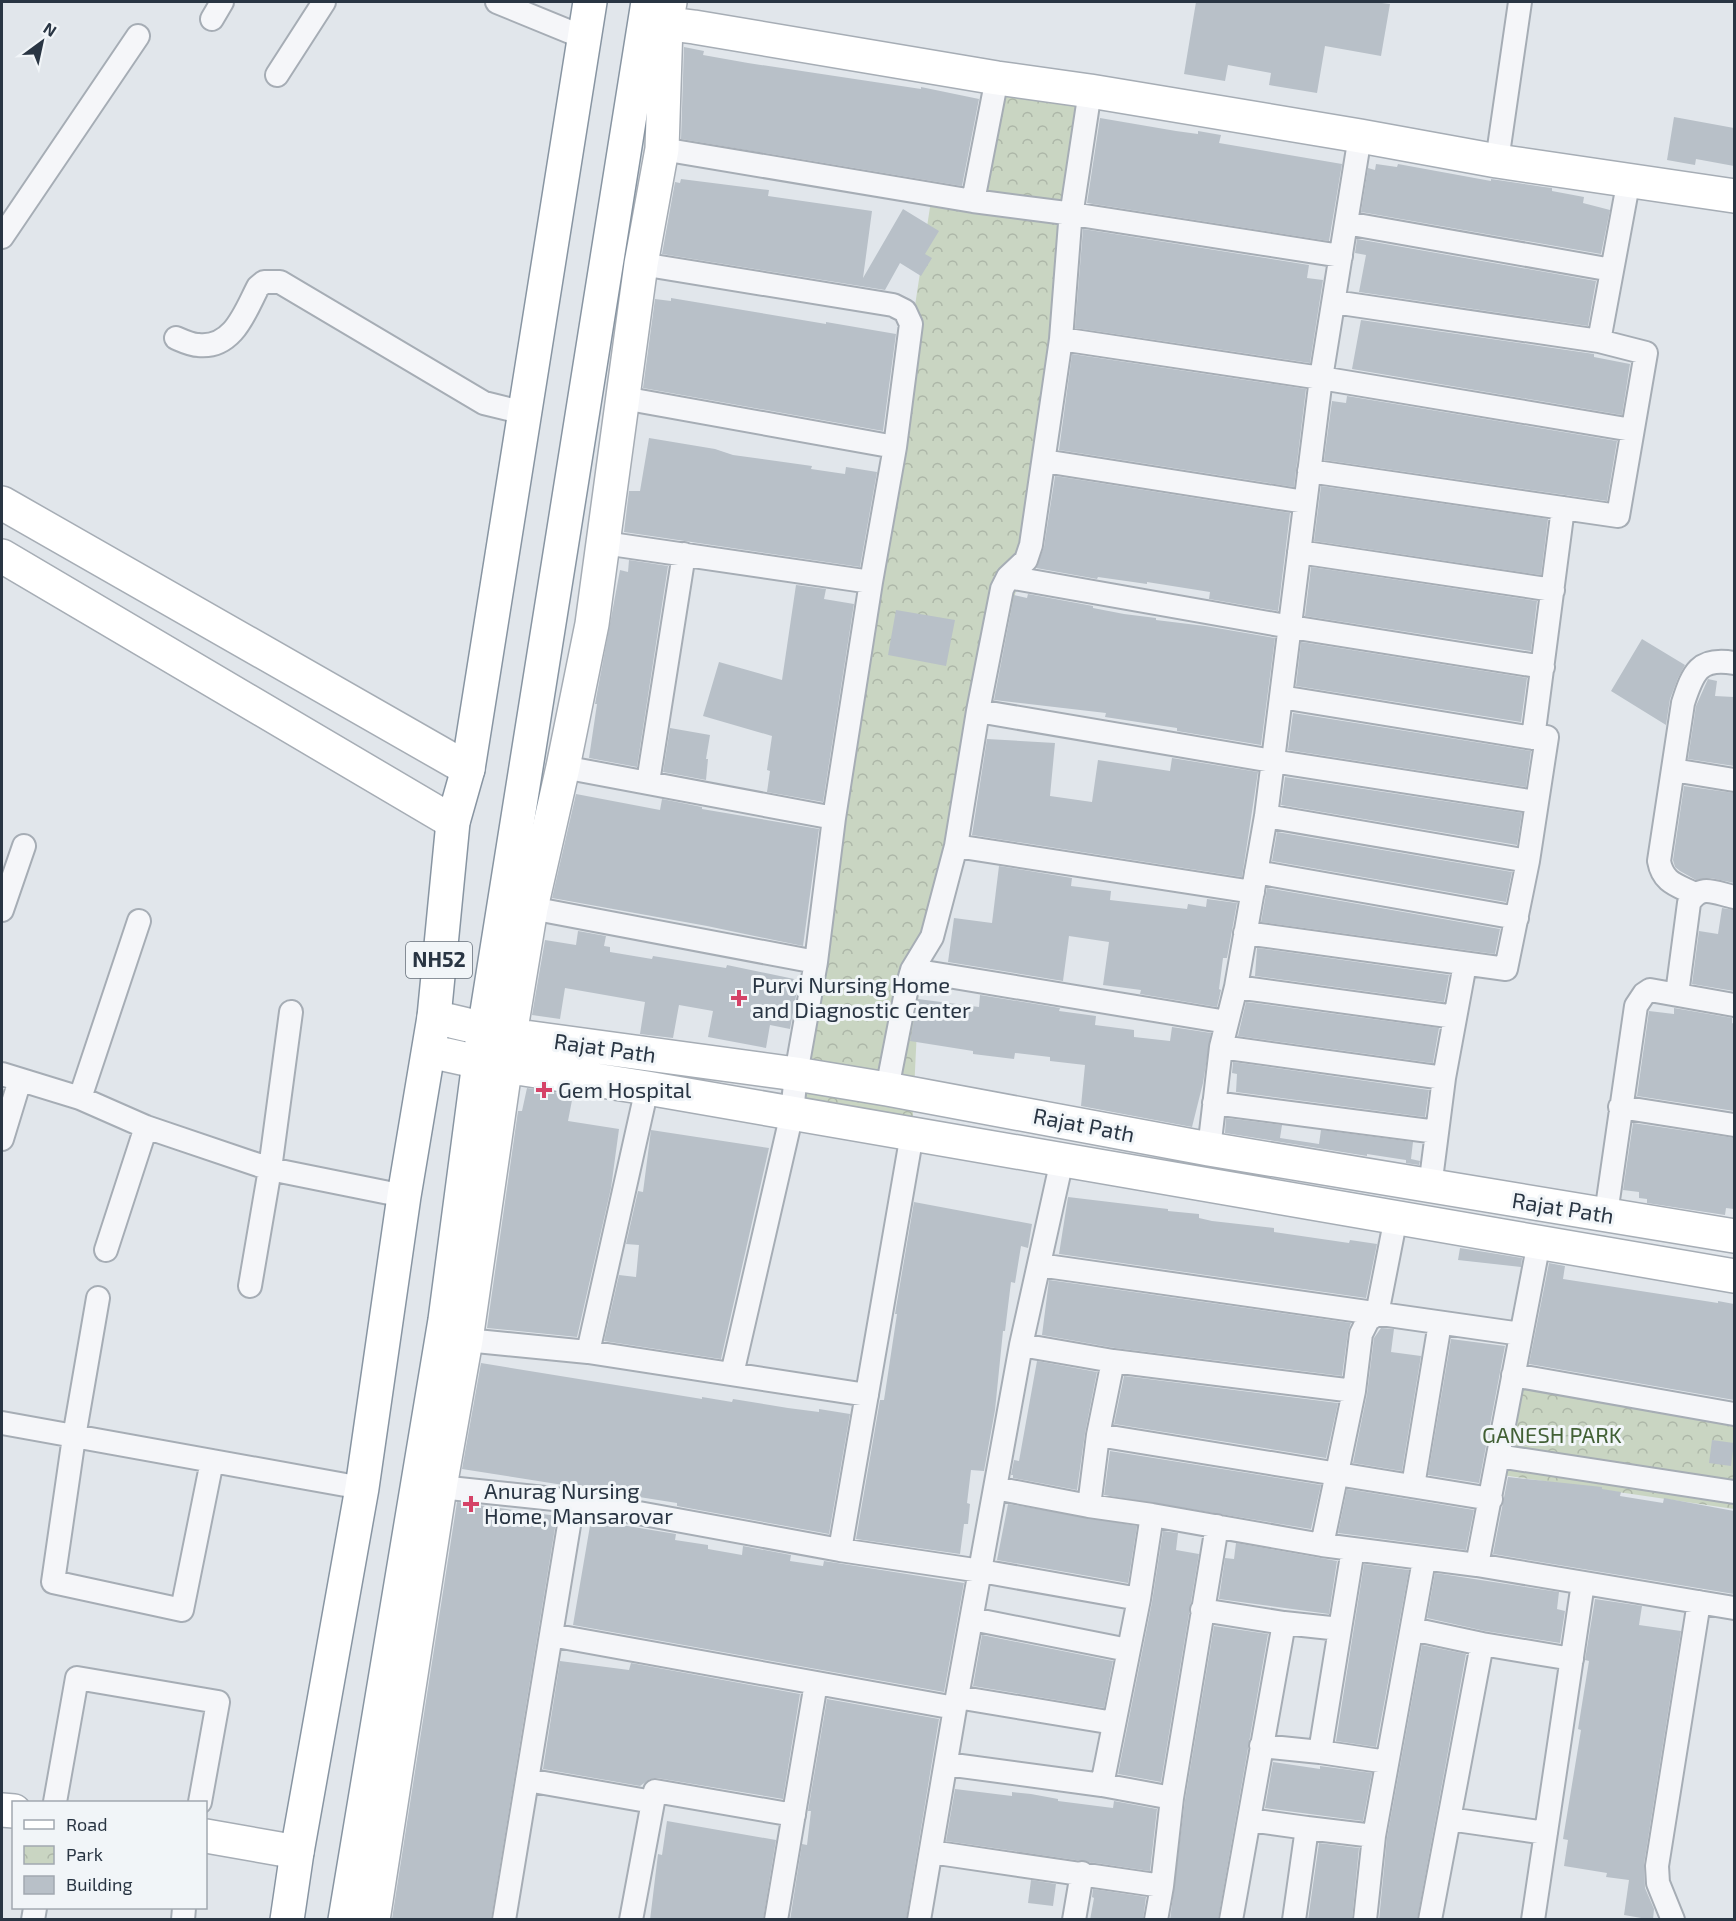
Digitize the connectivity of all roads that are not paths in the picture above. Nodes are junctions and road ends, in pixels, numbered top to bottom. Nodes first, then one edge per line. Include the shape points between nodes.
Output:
1 (324, 2) edge
2 (497, 2) edge
3 (590, 2) edge
4 (1520, 2) edge
5 (657, 12) edge
6 (138, 36) dead end
7 (585, 38) junction
8 (276, 75) dead end
9 (996, 78) junction
10 (1090, 92) junction
11 (1360, 136) junction
12 (662, 149) junction
13 (1497, 161) junction
14 (1629, 179) junction
15 (1734, 196) edge
16 (973, 201) junction
17 (1071, 214) junction
18 (1346, 223) junction
19 (2, 237) edge
20 (1341, 256) junction
21 (641, 264) junction
22 (1612, 270) junction
23 (1334, 302) junction
24 (176, 338) dead end
25 (1061, 339) junction
26 (1599, 341) junction
27 (1321, 378) junction
28 (623, 399) junction
29 (525, 413) junction
30 (1632, 430) junction
31 (895, 447) junction
32 (1044, 461) junction
33 (1309, 471) junction
34 (1305, 502) junction
35 (2, 503) edge
36 (1563, 507) junction
37 (604, 543) junction
38 (1299, 552) junction
39 (684, 554) junction
40 (2, 556) edge
41 (1008, 577) junction
42 (871, 582) junction
43 (1553, 590) junction
44 (1291, 627) junction
45 (1734, 662) edge
46 (1543, 667) junction
47 (1281, 697) junction
48 (978, 711) junction
49 (1533, 738) junction
50 (1272, 762) junction
51 (564, 767) junction
52 (468, 769) junction
53 (1673, 771) junction
54 (1734, 780) edge
55 (648, 782) junction
56 (1536, 802) junction
57 (1266, 816) junction
58 (834, 818) junction
59 (453, 822) junction
60 (24, 846) dead end
61 (956, 846) junction
62 (1528, 861) junction
63 (1254, 882) junction
64 (1695, 894) junction
65 (1734, 897) edge
66 (531, 908) junction
67 (2, 909) edge
68 (1518, 918) junction
69 (139, 921) dead end
70 (1245, 933) junction
71 (816, 962) junction
72 (1465, 964) junction
73 (912, 970) junction
74 (1236, 987) junction
75 (1677, 994) junction
76 (1734, 1005) edge
77 (291, 1012) dead end
78 (434, 1017) junction
79 (1455, 1017) junction
80 (1227, 1022) junction
81 (1221, 1047) junction
82 (495, 1048) junction
83 (429, 1051) junction
84 (796, 1074) junction
85 (11, 1077) edge
86 (1444, 1078) junction
87 (647, 1088) junction
88 (887, 1089) junction
89 (80, 1098) junction
90 (1214, 1103) junction
91 (1620, 1107) junction
92 (792, 1113) junction
93 (1734, 1125) edge
94 (146, 1127) junction
95 (1437, 1132) junction
96 (912, 1134) junction
97 (2, 1139) edge
98 (1209, 1149) junction
99 (1062, 1160) junction
100 (270, 1169) junction
101 (1430, 1187) junction
102 (404, 1196) junction
103 (1606, 1214) junction
104 (1396, 1217) junction
105 (1734, 1236) edge
106 (1539, 1242) junction
107 (106, 1250) dead end
108 (1039, 1265) junction
109 (1734, 1276) edge
110 (250, 1286) dead end
111 (98, 1298) dead end
112 (1377, 1314) junction
113 (1440, 1323) junction
114 (1521, 1334) junction
115 (466, 1340) junction
116 (1021, 1345) junction
117 (588, 1352) junction
118 (1113, 1361) junction
119 (732, 1374) junction
120 (1513, 1375) junction
121 (1354, 1391) junction
122 (867, 1395) junction
123 (1734, 1414) edge
124 (2, 1424) edge
125 (1098, 1435) junction
126 (75, 1437) junction
127 (1498, 1456) junction
128 (212, 1461) junction
129 (1336, 1473) junction
130 (440, 1486) junction
131 (1413, 1486) junction
132 (362, 1488) junction
133 (995, 1488) junction
134 (1734, 1492) edge
135 (1491, 1499) junction
136 (573, 1501) junction
137 (1089, 1506) junction
138 (1152, 1515) junction
139 (1217, 1526) junction
140 (1322, 1545) junction
141 (1353, 1549) junction
142 (840, 1550) junction
143 (1424, 1560) junction
144 (1477, 1565) junction
145 (981, 1571) junction
146 (1583, 1583) junction
147 (1139, 1599) junction
148 (1700, 1602) junction
149 (1734, 1608) edge
150 (1202, 1610) junction
151 (972, 1619) junction
152 (1284, 1623) junction
153 (1340, 1629) junction
154 (1412, 1629) junction
155 (551, 1635) junction
156 (1482, 1644) junction
157 (1128, 1650) junction
158 (1572, 1659) junction
159 (816, 1683) junction
160 (956, 1702) junction
161 (1114, 1723) junction
162 (1261, 1746) junction
163 (1320, 1752) junction
164 (1387, 1762) junction
165 (946, 1764) junction
166 (527, 1780) junction
167 (1102, 1785) junction
168 (1173, 1798) junction
169 (56, 1801) edge
170 (200, 1801) edge
171 (653, 1802) junction
172 (794, 1815) junction
173 (1250, 1820) junction
174 (1449, 1820) junction
175 (1307, 1828) junction
176 (1546, 1833) junction
177 (207, 1836) edge
178 (1374, 1836) junction
179 (931, 1851) junction
180 (297, 1852) junction
181 (1082, 1873) junction
182 (1162, 1886) junction
183 (287, 1920) edge
184 (345, 1920) edge
185 (373, 1920) edge
186 (504, 1920) edge
187 (631, 1920) edge
188 (776, 1920) edge
189 (919, 1920) edge
190 (1074, 1920) edge
191 (1156, 1920) edge
192 (1231, 1920) edge
193 (1294, 1920) edge
194 (1365, 1920) edge
195 (1430, 1920) edge
196 (1533, 1920) edge
197 (1673, 1920) edge

1 - 8 street
2 - 7 street
3 - 7 main road, NH52
4 - 13 street
5 - 9 main road
5 - 12 main road
5 - 82 main road, NH52
6 - 19 street
7 - 29 main road, NH52
9 - 10 main road
9 - 16 street
10 - 11 main road
10 - 17 street
11 - 13 main road
11 - 18 street
12 - 16 street
12 - 21 main road
13 - 14 main road
14 - 15 main road
14 - 22 street
16 - 17 street
17 - 20 street
17 - 25 street
18 - 20 street
18 - 22 street
20 - 23 street
21 - 28 main road
21 - 31 street via 892,305 905,311 911,324
22 - 26 street
23 - 26 street
23 - 27 street
24 - 29 street via 197,345 223,341 234,332 258,287 264,282 280,282 484,403
25 - 27 street
25 - 32 street
26 - 30 street via 1646,353
27 - 30 street
27 - 33 street
28 - 31 street
28 - 37 main road
29 - 52 main road, NH52
30 - 36 street via 1618,516
31 - 42 street
32 - 34 street
32 - 41 street via 1031,545 1026,560
33 - 34 street
33 - 36 street
34 - 38 street
35 - 52 main road
36 - 43 street
37 - 39 street
37 - 51 main road
38 - 43 street
38 - 44 street
39 - 42 street
39 - 55 street
40 - 59 main road
41 - 44 street
41 - 48 street via 1002,589
42 - 58 street
43 - 46 street
44 - 46 street
44 - 47 street
45 - 53 street via 1707,662 1690,681
46 - 49 street
47 - 49 street
47 - 50 street
48 - 50 street
48 - 61 street
49 - 56 street via 1547,737
50 - 56 street
50 - 57 street
51 - 55 street
51 - 66 main road
52 - 59 main road, NH52
53 - 54 street
53 - 64 street via 1659,861 1661,874
55 - 58 street
56 - 62 street
57 - 62 street
57 - 63 street
58 - 71 street
59 - 78 main road, NH52
60 - 67 street
61 - 63 street
61 - 73 street via 932,937
62 - 68 street
63 - 68 street
63 - 70 street
64 - 65 street via 1704,890
64 - 75 street via 1689,903
66 - 71 street
66 - 82 main road
68 - 72 street via 1506,969
69 - 89 street
70 - 72 street
70 - 74 street
71 - 84 street
72 - 79 street
73 - 80 street
73 - 88 street
74 - 79 street
74 - 80 street
75 - 76 street
75 - 91 street via 1650,990 1636,1006
77 - 100 street
78 - 82 main road, Rajat Path
78 - 83 main road, NH52
79 - 86 street
80 - 81 street
81 - 86 street
81 - 90 street
82 - 83 main road
82 - 84 main road, Rajat Path
82 - 87 main road, Rajat Path
82 - 115 main road
82 - 184 main road, NH52 via 445,1320
83 - 102 main road, NH52
84 - 88 main road, Rajat Path
84 - 92 street
85 - 89 street
85 - 97 street
86 - 95 street
87 - 92 main road, Rajat Path
87 - 117 street
88 - 98 main road, Rajat Path
89 - 94 street
90 - 95 street
90 - 98 street
91 - 93 street
91 - 103 street
92 - 96 main road, Rajat Path
92 - 119 street
94 - 100 street
94 - 107 street
95 - 101 street
96 - 99 main road, Rajat Path
96 - 122 street
98 - 101 main road, Rajat Path
99 - 104 main road, Rajat Path
99 - 108 street
100 - 102 street
100 - 110 street
101 - 103 main road, Rajat Path
102 - 132 main road, NH52
103 - 105 main road, Rajat Path
104 - 106 main road, Rajat Path
104 - 112 street
106 - 109 main road, Rajat Path
106 - 114 street
108 - 112 street
108 - 116 street
111 - 126 street
112 - 113 street
112 - 121 street via 1368,1320 1361,1334
113 - 114 street
113 - 131 street
114 - 120 street
115 - 117 street
115 - 130 main road
116 - 118 street
116 - 133 street
117 - 119 street
118 - 121 street
118 - 125 street
119 - 122 street
120 - 123 street
120 - 127 street
121 - 129 street
122 - 142 street
124 - 126 street
125 - 129 street
125 - 137 street
126 - 128 street
126 - 128 street via 52,1582 182,1610
127 - 134 street
127 - 135 street
128 - 132 street
129 - 131 street
129 - 140 street
130 - 136 street
130 - 185 main road
131 - 135 street
132 - 180 main road, NH52
133 - 137 street
133 - 145 street
135 - 144 street
136 - 142 street
136 - 155 street
137 - 138 street
138 - 139 street
138 - 147 street
139 - 140 street
139 - 150 street
140 - 141 street
141 - 143 street
141 - 153 street
142 - 145 street
143 - 144 street
143 - 154 street
144 - 146 street
145 - 147 street
145 - 151 street
146 - 148 street
146 - 158 street
147 - 157 street
148 - 149 street
148 - 197 street via 1657,1866 1658,1883
150 - 152 street
150 - 168 street
151 - 157 street
151 - 160 street
152 - 153 street
152 - 162 street
153 - 163 street
154 - 156 street
154 - 164 street
155 - 159 street
155 - 166 street
156 - 158 street
156 - 174 street
157 - 161 street
158 - 176 street
159 - 160 street
159 - 172 street
160 - 161 street
160 - 165 street
161 - 167 street
162 - 163 street
162 - 173 street
163 - 164 street
164 - 178 street
165 - 167 street
165 - 179 street
166 - 171 street
166 - 186 street
167 - 168 street
168 - 182 street
169 - 170 street via 77,1678 219,1702
171 - 172 street via 655,1791
171 - 187 street
172 - 188 street
173 - 175 street
173 - 192 street
174 - 176 street
174 - 195 street
175 - 178 street
175 - 193 street
176 - 196 street
177 - 180 main road
178 - 194 street
179 - 181 street
179 - 189 street
180 - 183 main road, NH52
181 - 182 street
181 - 190 street
182 - 191 street

